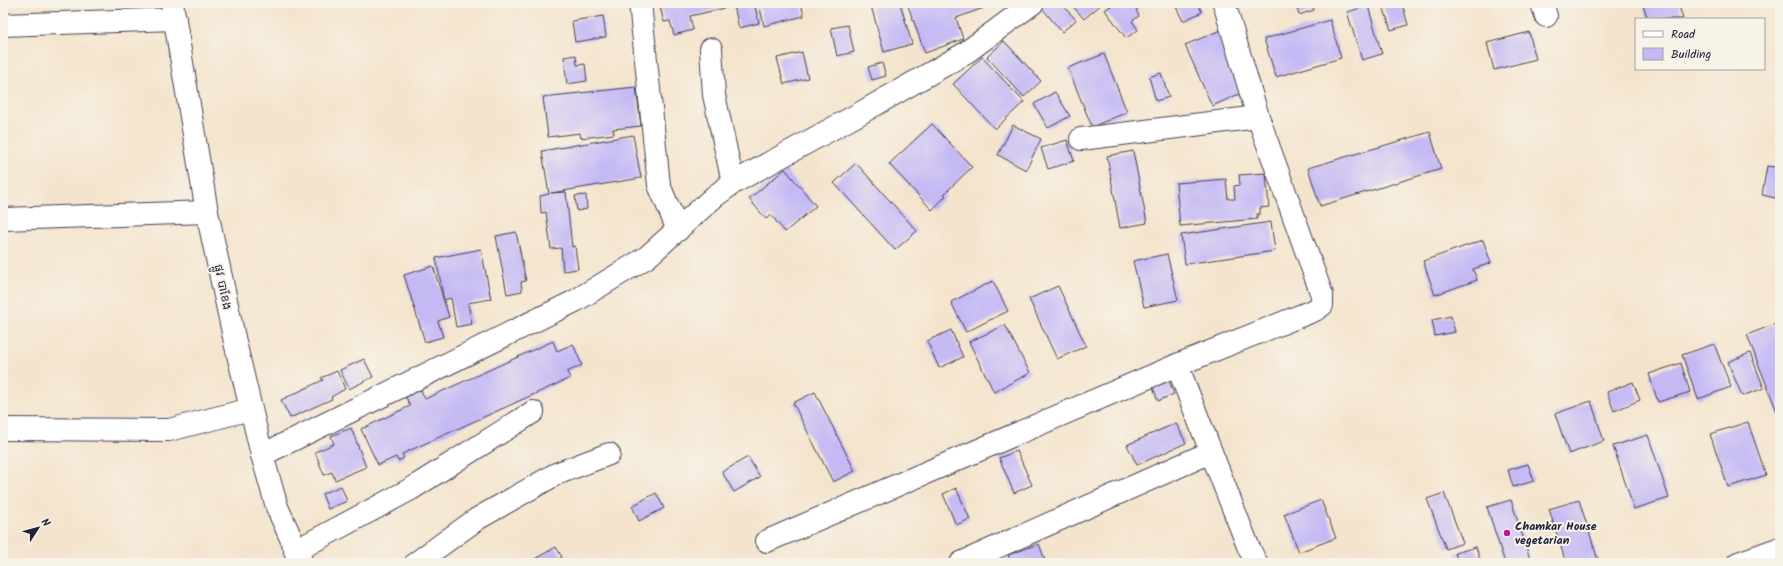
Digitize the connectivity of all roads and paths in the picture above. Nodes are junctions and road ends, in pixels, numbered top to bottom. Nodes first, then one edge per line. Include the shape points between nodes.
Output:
1 (640, 3) edge
2 (1033, 3) edge
3 (1224, 3) edge
4 (174, 11) edge
5 (3, 25) edge
6 (711, 49) dead end
7 (1258, 118) junction
8 (1081, 139) dead end
9 (733, 183) junction
10 (207, 212) junction
11 (3, 219) edge
12 (678, 230) junction
13 (1177, 365) junction
14 (251, 409) junction
15 (533, 412) dead end
16 (3, 429) edge
17 (1211, 452) junction
18 (609, 454) dead end
19 (262, 455) junction
20 (767, 541) dead end
21 (1780, 548) edge
22 (299, 557) edge
23 (416, 563) edge
24 (961, 563) edge
25 (1256, 563) edge
26 (1738, 563) edge

1 - 12 street via 659,185
2 - 9 street via 964,54
3 - 7 street
4 - 5 street
4 - 10 street, ផ្លូវ បាខែង
6 - 9 street via 714,95
7 - 8 street
7 - 13 street via 1322,295 1322,305
9 - 12 street
10 - 11 street
10 - 14 street, ផ្លូវ បាខែង
12 - 19 street via 647,257 575,301
13 - 17 street
13 - 20 street
14 - 16 street via 169,430
14 - 19 street, ផ្លូវ បាខែង
15 - 22 street
17 - 24 street
17 - 25 street
18 - 23 street via 549,478 477,519
19 - 22 street, ផ្លូវ បាខែង via 277,507
21 - 26 street

